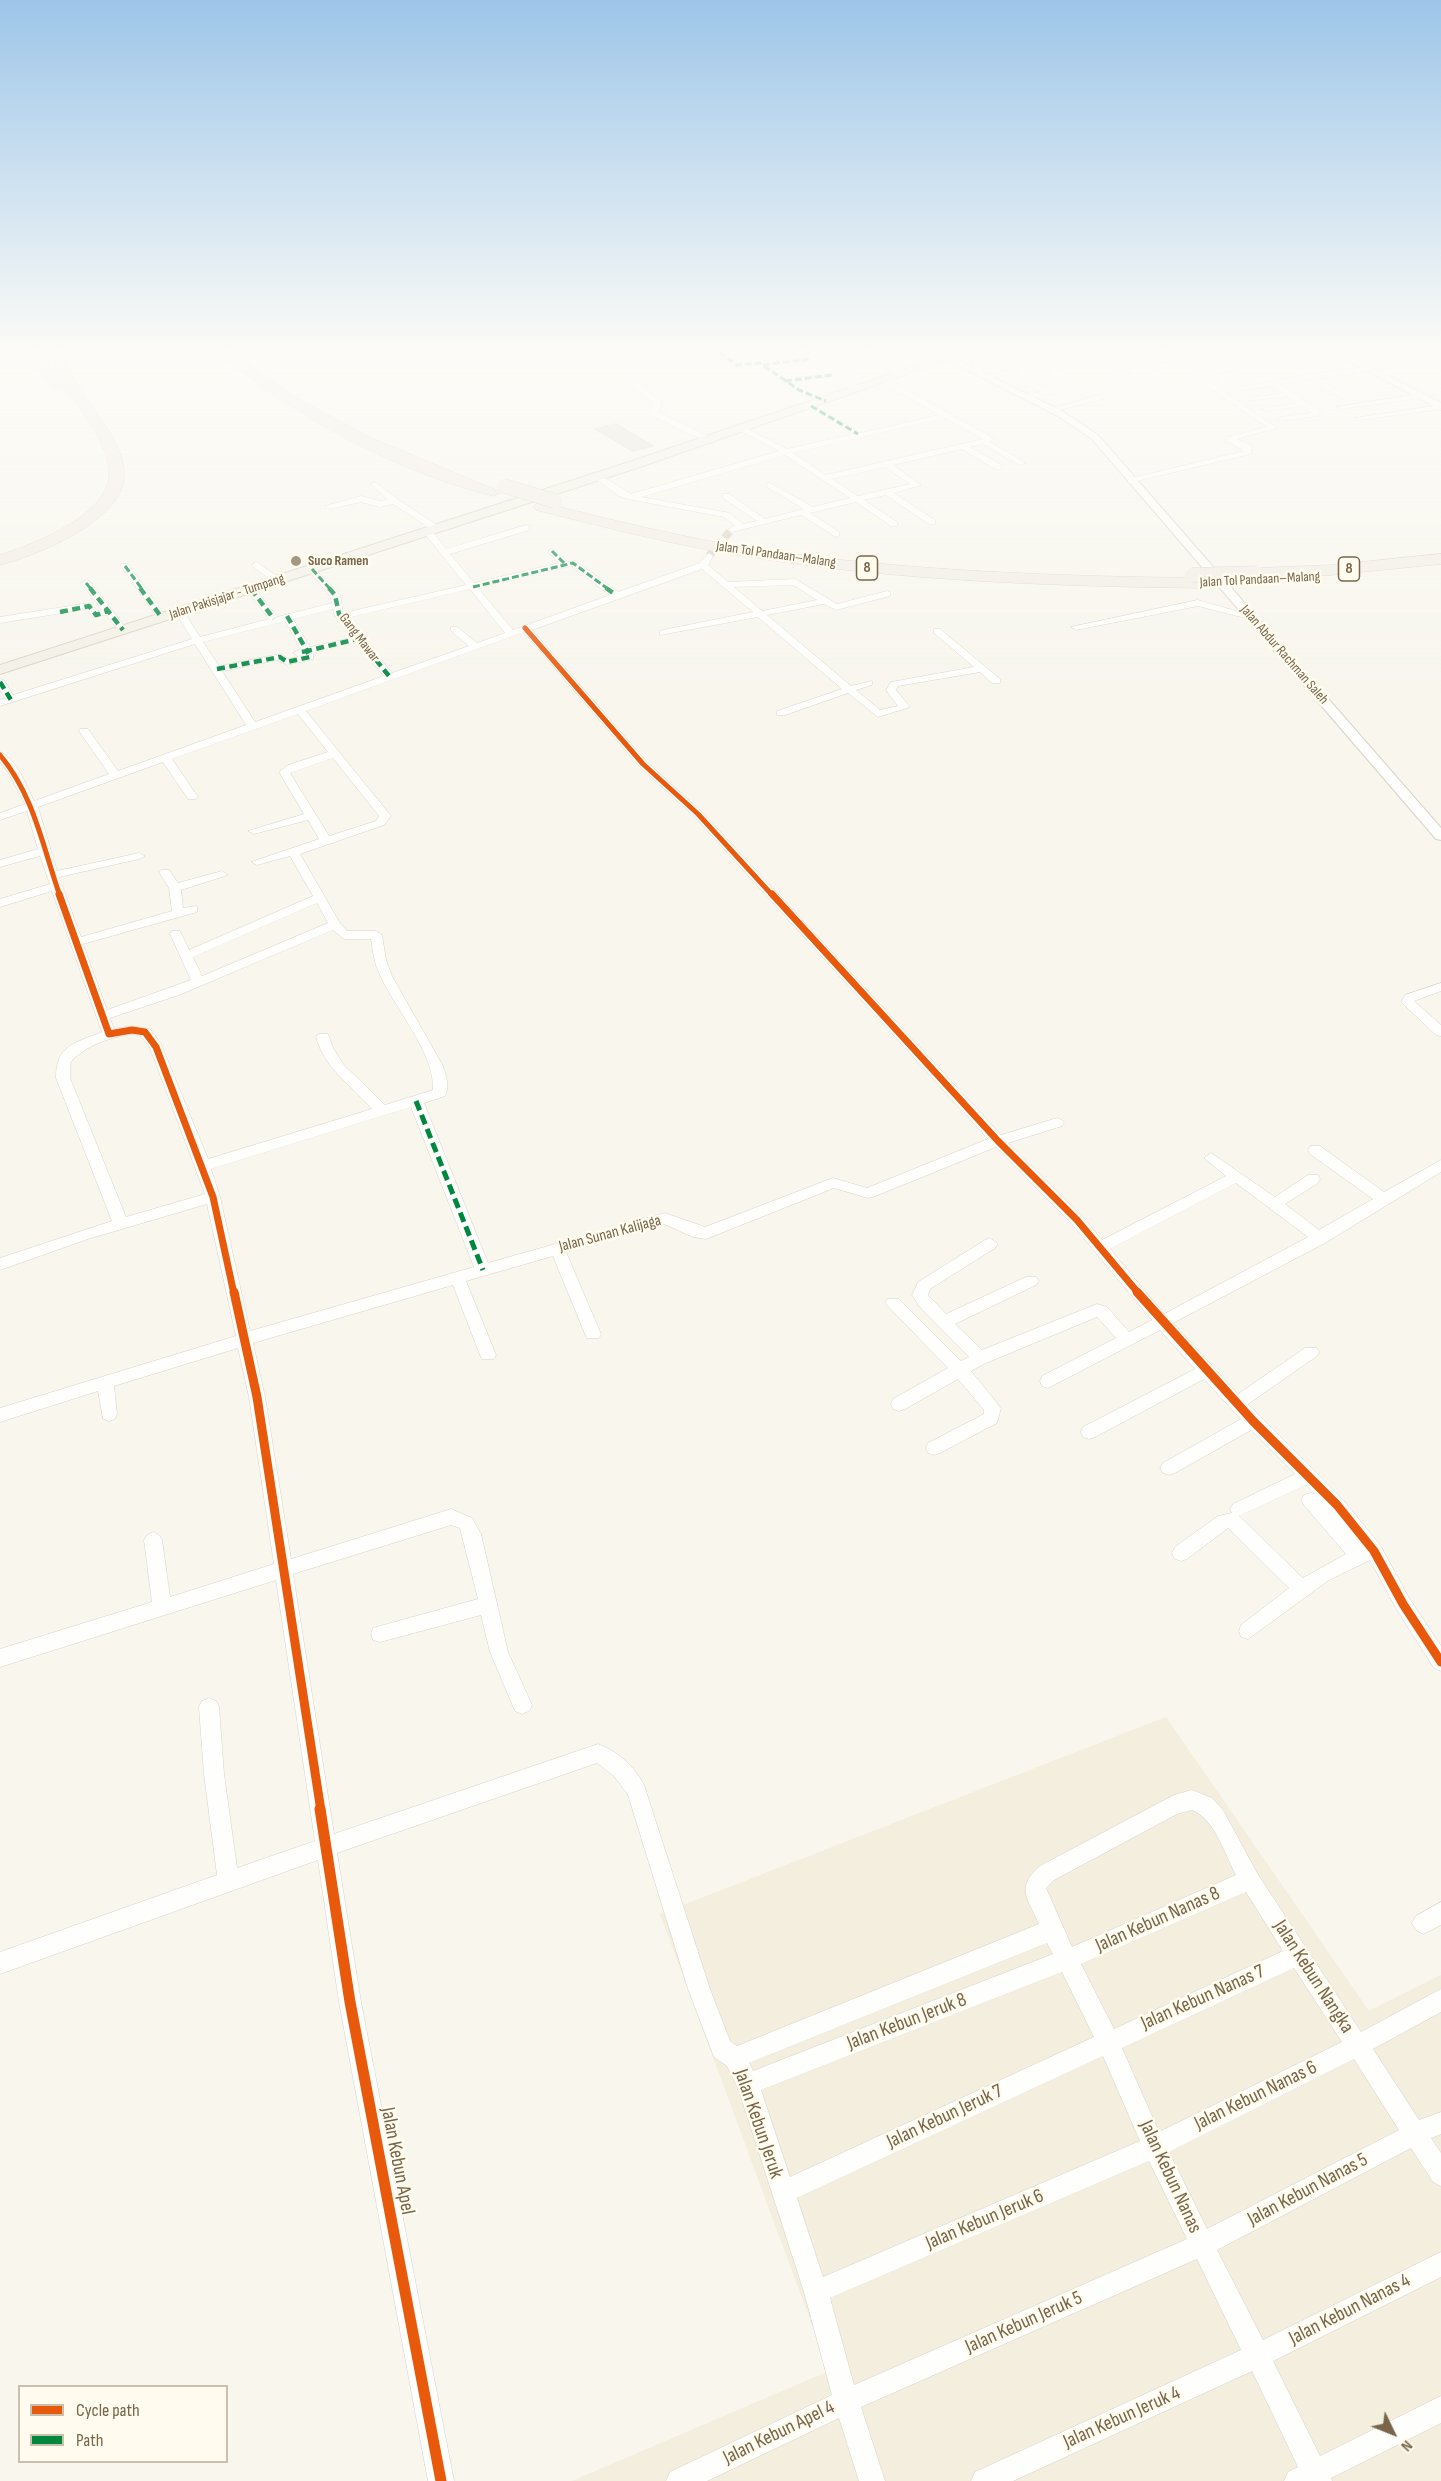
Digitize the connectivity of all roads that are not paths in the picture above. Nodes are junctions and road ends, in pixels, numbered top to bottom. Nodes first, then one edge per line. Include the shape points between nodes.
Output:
1 (116, 468) edge
2 (435, 468) edge
3 (447, 468) edge
4 (625, 468) edge
5 (740, 468) edge
6 (809, 468) edge
7 (866, 468) edge
8 (892, 468) edge
9 (1120, 468) edge
10 (1184, 468) edge
11 (101, 470) dead end
12 (597, 477) junction
13 (824, 478) junction
14 (1131, 481) junction
15 (375, 484) dead end
16 (770, 485) dead end
17 (499, 489) junction
18 (887, 492) junction
19 (726, 496) dead end
20 (631, 497) junction
21 (855, 500) junction
22 (392, 502) junction
23 (329, 506) dead end
24 (807, 511) junction
25 (763, 521) junction
26 (932, 522) dead end
27 (894, 524) dead end
28 (526, 528) dead end
29 (433, 531) junction
30 (836, 534) dead end
31 (552, 551) dead end
32 (446, 552) junction
33 (0, 554) edge
34 (1441, 559) edge
35 (0, 560) edge
36 (565, 564) junction
37 (256, 565) dead end
38 (125, 566) dead end
39 (1441, 566) edge
40 (312, 569) junction
41 (1259, 578) junction
42 (277, 580) junction
43 (86, 582) dead end
44 (726, 585) junction
45 (473, 587) junction
46 (251, 589) junction
47 (887, 594) dead end
48 (616, 595) junction
49 (824, 601) junction
50 (336, 605) junction
51 (108, 611) junction
52 (180, 612) junction
53 (760, 614) junction
54 (287, 616) junction
55 (342, 616) junction
56 (1249, 616) junction
57 (162, 618) junction
58 (274, 619) junction
59 (0, 620) edge
60 (1076, 627) dead end
61 (454, 628) dead end
62 (525, 628) junction
63 (123, 630) junction
64 (937, 631) dead end
65 (510, 633) junction
66 (663, 633) dead end
67 (198, 639) junction
68 (357, 639) junction
69 (475, 646) junction
70 (307, 651) junction
71 (217, 669) junction
72 (982, 669) junction
73 (0, 670) edge
74 (389, 676) junction
75 (996, 681) dead end
76 (0, 682) edge
77 (868, 683) dead end
78 (847, 688) junction
79 (11, 700) junction
80 (0, 703) edge
81 (299, 708) junction
82 (781, 713) dead end
83 (252, 726) junction
84 (84, 731) dead end
85 (333, 754) junction
86 (0, 755) edge
87 (165, 758) junction
88 (116, 776) junction
89 (192, 797) dead end
90 (32, 807) junction
91 (310, 816) junction
92 (0, 817) edge
93 (254, 831) dead end
94 (1441, 836) edge
95 (326, 841) junction
96 (44, 851) junction
97 (294, 852) junction
98 (139, 856) dead end
99 (257, 862) dead end
100 (0, 864) edge
101 (165, 872) dead end
102 (222, 875) dead end
103 (55, 880) junction
104 (175, 888) junction
105 (319, 898) junction
106 (0, 903) edge
107 (193, 909) dead end
108 (178, 914) junction
109 (334, 926) junction
110 (176, 934) dead end
111 (75, 942) junction
112 (185, 956) junction
113 (198, 982) junction
114 (1441, 987) edge
115 (101, 1017) junction
116 (1441, 1032) edge
117 (109, 1034) junction
118 (323, 1037) dead end
119 (416, 1101) junction
120 (382, 1111) junction
121 (1057, 1123) dead end
122 (998, 1141) junction
123 (1315, 1150) dead end
124 (1211, 1158) dead end
125 (1441, 1165) edge
126 (203, 1166) junction
127 (1236, 1177) junction
128 (1313, 1179) dead end
129 (213, 1197) junction
130 (1385, 1200) junction
131 (1275, 1204) junction
132 (121, 1224) junction
133 (1320, 1239) junction
134 (990, 1244) dead end
135 (1101, 1247) junction
136 (557, 1248) junction
137 (0, 1264) edge
138 (483, 1270) junction
139 (457, 1277) junction
140 (1031, 1281) dead end
141 (893, 1303) dead end
142 (944, 1322) junction
143 (1163, 1323) junction
144 (593, 1334) dead end
145 (246, 1339) junction
146 (1128, 1341) junction
147 (1311, 1352) dead end
148 (488, 1355) dead end
149 (980, 1358) junction
150 (960, 1370) junction
151 (1206, 1370) junction
152 (1048, 1381) dead end
153 (105, 1383) junction
154 (1237, 1403) junction
155 (898, 1404) dead end
156 (109, 1414) dead end
157 (0, 1415) edge
158 (1253, 1421) junction
159 (1089, 1432) dead end
160 (934, 1448) dead end
161 (1169, 1468) dead end
162 (1307, 1476) junction
163 (1310, 1500) dead end
164 (1239, 1509) dead end
165 (153, 1540) dead end
166 (1181, 1553) dead end
167 (1366, 1554) junction
168 (285, 1568) junction
169 (1301, 1588) junction
170 (487, 1605) junction
171 (162, 1608) junction
172 (1248, 1630) dead end
173 (380, 1634) dead end
174 (0, 1658) edge
175 (1441, 1662) edge
176 (522, 1705) dead end
177 (209, 1707) dead end
178 (326, 1847) junction
179 (1047, 1873) joint
180 (1250, 1880) junction
181 (228, 1881) junction
182 (1052, 1930) junction
183 (1298, 1955) junction
184 (1066, 1960) junction
185 (0, 1963) edge
186 (1441, 2000) edge
187 (1108, 2041) junction
188 (1357, 2046) junction
189 (735, 2058) junction
190 (748, 2084) junction
191 (1441, 2123) edge
192 (1414, 2134) junction
193 (1154, 2147) junction
194 (1441, 2175) edge
195 (782, 2193) junction
196 (1202, 2245) junction
197 (1441, 2264) edge
198 (816, 2292) junction
199 (1259, 2355) junction
200 (846, 2401) junction
201 (1441, 2409) edge
202 (1310, 2478) edge
203 (441, 2481) edge
204 (679, 2481) edge
205 (872, 2481) edge
206 (984, 2481) edge

1 - 35 highway via 117,482 108,500 94,514 62,536
2 - 17 highway, Jalan Tol Pandaan–Malang / 8
3 - 17 highway, Jalan Tol Pandaan–Malang / 8
4 - 12 main road, Jalan Pakisjajar - Tumpang
5 - 20 street
6 - 13 street
7 - 13 street
8 - 18 street via 917,485
9 - 14 street, Jalan Abdur Rachman Saleh
10 - 14 street
11 - 33 highway via 103,482 95,501 81,516 43,538
12 - 20 street
12 - 29 main road, Jalan Pakisjajar - Tumpang
13 - 21 street
14 - 56 street, Jalan Abdur Rachman Saleh
15 - 22 street
16 - 24 street
17 - 41 highway, Jalan Tol Pandaan–Malang / 8 via 700,544 863,567 1058,581
18 - 21 street
18 - 26 street
19 - 25 street
20 - 25 street via 727,515 737,528
21 - 24 street
21 - 27 street
22 - 23 street via 380,504 361,499
22 - 29 street
24 - 25 street
24 - 30 street
28 - 32 street
29 - 32 street
29 - 40 main road, Jalan Pakisjajar - Tumpang
31 - 36 street
32 - 45 street
34 - 41 highway, Jalan Tol Pandaan–Malang / 8
36 - 45 street
36 - 48 street via 578,565
37 - 42 street
38 - 57 street
39 - 41 highway, Jalan Tol Pandaan–Malang / 8
40 - 42 main road, Jalan Pakisjajar - Tumpang
40 - 50 street, Gang Mawar via 335,595
42 - 46 main road, Jalan Pakisjajar - Tumpang
43 - 51 street
44 - 48 street via 706,561
44 - 49 street via 795,582
44 - 53 street
45 - 55 street
45 - 65 street
46 - 52 main road, Jalan Pakisjajar - Tumpang
46 - 58 street
47 - 49 street via 836,607
48 - 62 street
49 - 53 street
50 - 54 street
50 - 55 street, Gang Mawar
51 - 59 street via 95,614 89,606
51 - 63 street
52 - 57 main road, Jalan Pakisjajar - Tumpang
52 - 67 street
53 - 66 street
53 - 78 street
54 - 58 street
54 - 70 street
55 - 68 street, Gang Mawar
56 - 60 street via 1198,603
56 - 94 street, Jalan Abdur Rachman Saleh
57 - 63 main road, Jalan Pakisjajar - Tumpang
58 - 67 street
61 - 69 street
62 - 65 street
62 - 122 street via 643,764 698,814
63 - 73 main road, Jalan Pakisjajar - Tumpang
64 - 72 street
65 - 69 street
67 - 71 street
67 - 79 street
68 - 70 street
68 - 74 street, Gang Mawar
69 - 74 street
70 - 71 street via 310,657 287,662 280,657
71 - 83 street
72 - 75 street
72 - 78 street via 895,684 891,690 905,707 885,714 874,712
74 - 81 street
76 - 79 street
77 - 78 street
78 - 82 street
79 - 80 street
81 - 83 street
81 - 85 street
83 - 87 street
84 - 88 street
85 - 91 street via 285,772
85 - 95 street via 385,816 380,823
86 - 90 street
87 - 88 street
87 - 89 street
88 - 90 street
90 - 92 street
90 - 96 street
91 - 93 street
91 - 95 street
95 - 97 street
96 - 100 street
96 - 103 street
97 - 99 street
97 - 105 street
98 - 103 street
101 - 104 street
102 - 104 street
103 - 106 street
103 - 111 street
104 - 108 street
105 - 109 street
105 - 112 street
107 - 108 street
108 - 111 street
109 - 113 street
109 - 119 street via 344,935 376,935 381,964 442,1081 440,1093
110 - 112 street
111 - 115 street
112 - 113 street
113 - 115 street
114 - 116 street via 1407,1002
115 - 117 street
117 - 126 street, Jalan Kebun Apel via 145,1032 162,1060
117 - 132 street via 74,1049 63,1062 63,1078
118 - 120 street via 328,1054
119 - 120 street
119 - 138 street
120 - 126 street
121 - 122 street, Jalan Sunan Kalijaga
122 - 135 street
122 - 136 street, Jalan Sunan Kalijaga via 868,1193 833,1183 706,1233 665,1218
123 - 130 street
124 - 127 street
125 - 130 street
126 - 129 street, Jalan Kebun Apel
127 - 131 street
127 - 135 street
128 - 131 street
129 - 132 street
129 - 145 street, Jalan Kebun Apel
130 - 133 street
131 - 133 street
132 - 137 street
133 - 143 street
134 - 142 street via 923,1286 920,1294 924,1302
135 - 143 street
136 - 138 street, Jalan Sunan Kalijaga
136 - 144 street
138 - 139 street, Jalan Sunan Kalijaga
139 - 145 street, Jalan Sunan Kalijaga
139 - 148 street
140 - 142 street
141 - 150 street
142 - 149 street
143 - 146 street
143 - 151 street
145 - 153 street, Jalan Sunan Kalijaga
145 - 168 street, Jalan Kebun Apel
146 - 149 street via 1097,1310
146 - 152 street
147 - 154 street
149 - 150 street
150 - 155 street
150 - 160 street via 994,1412 991,1418
151 - 154 street
151 - 159 street
153 - 156 street
153 - 157 street, Jalan Sunan Kalijaga
154 - 158 street
158 - 161 street
158 - 162 street
162 - 164 street
162 - 167 street via 1337,1505
163 - 167 street
165 - 171 street
166 - 169 street via 1230,1520
167 - 169 street
167 - 175 street
168 - 170 street via 451,1517 466,1523 472,1534
168 - 171 street
168 - 178 street, Jalan Kebun Apel
169 - 172 street
170 - 173 street
170 - 176 street via 499,1652
171 - 174 street
177 - 181 street
178 - 181 street
178 - 189 street via 598,1753 614,1761 627,1773 637,1792 699,1989 722,2049
178 - 203 street, Jalan Kebun Apel via 350,2002
179 - 180 street, Jalan Kebun Nangka via 1174,1805 1192,1800 1216,1817
179 - 182 street, Jalan Kebun Nanas via 1035,1884
180 - 183 street, Jalan Kebun Nangka
180 - 184 street, Jalan Kebun Nanas 8
181 - 185 street
182 - 184 street, Jalan Kebun Nanas
182 - 189 street, Jalan Kebun Jeruk
183 - 187 street, Jalan Kebun Nanas 7
183 - 188 street, Jalan Kebun Nangka
184 - 187 street, Jalan Kebun Nanas
184 - 190 street, Jalan Kebun Jeruk 8
186 - 188 street, Jalan Kebun Nanas 6
187 - 193 street, Jalan Kebun Nanas
187 - 195 street, Jalan Kebun Jeruk 7
188 - 192 street, Jalan Kebun Nangka
188 - 193 street, Jalan Kebun Nanas 6
189 - 190 street, Jalan Kebun Jeruk
190 - 195 street, Jalan Kebun Jeruk
191 - 192 street, Jalan Kebun Nanas 5
192 - 194 street, Jalan Kebun Nangka
192 - 196 street, Jalan Kebun Nanas 5
193 - 196 street, Jalan Kebun Nanas
193 - 198 street, Jalan Kebun Jeruk 6
195 - 198 street, Jalan Kebun Jeruk
196 - 199 street, Jalan Kebun Nanas
196 - 200 street, Jalan Kebun Jeruk 5
197 - 199 street, Jalan Kebun Nanas 4
198 - 200 street, Jalan Kebun Jeruk
199 - 202 street, Jalan Kebun Nanas
199 - 206 street, Jalan Kebun Jeruk 4
200 - 204 street, Jalan Kebun Apel 4
200 - 205 street, Jalan Kebun Jeruk
201 - 202 street

